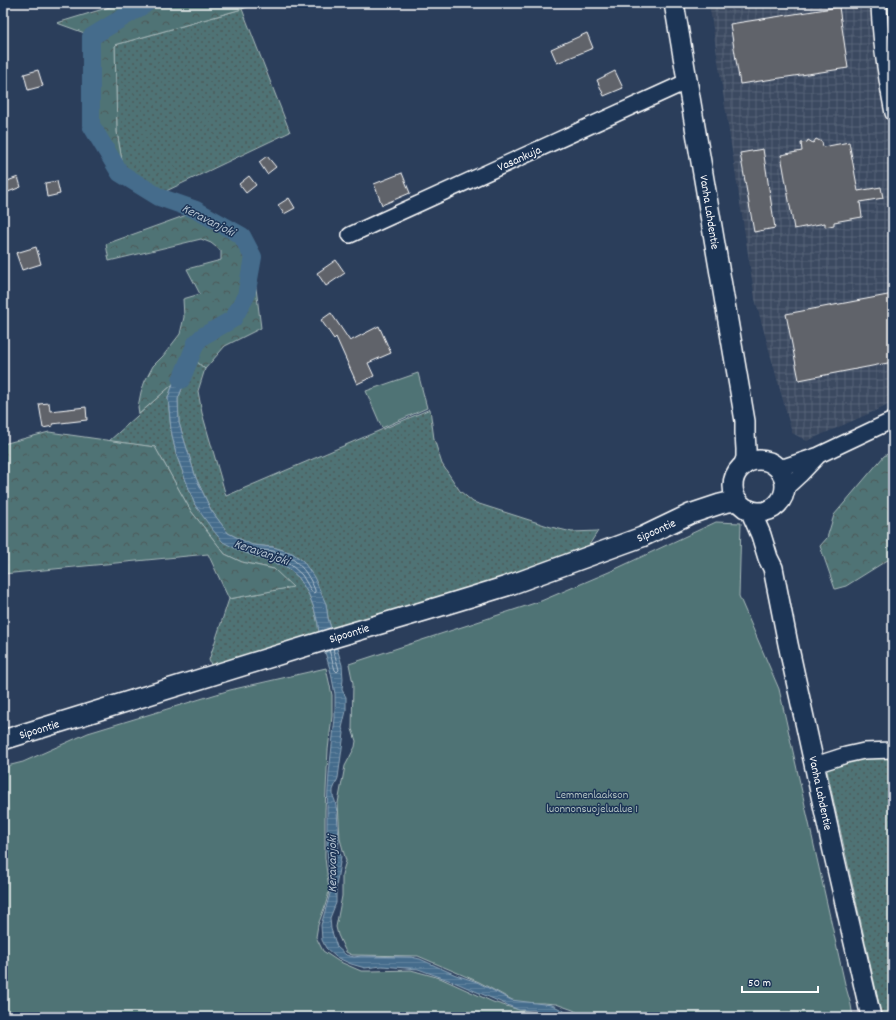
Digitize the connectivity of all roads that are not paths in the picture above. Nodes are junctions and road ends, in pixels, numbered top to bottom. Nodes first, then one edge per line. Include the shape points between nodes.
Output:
1 (674, 3) edge
2 (879, 3) edge
3 (688, 81) junction
4 (893, 113) edge
5 (350, 235) dead end
6 (893, 420) edge
7 (745, 421) junction
8 (819, 455) junction
9 (772, 464) junction
10 (739, 472) junction
11 (786, 488) junction
12 (744, 506) junction
13 (773, 508) junction
14 (690, 514) junction
15 (773, 568) junction
16 (3, 740) edge
17 (893, 750) edge
18 (814, 765) junction
19 (871, 1017) edge

1 - 3 main road, Vanha Lahdentie
2 - 4 street via 879,21
3 - 5 street, Vasankuja
3 - 7 main road, Vanha Lahdentie
6 - 8 street
7 - 9 main road, Vanha Lahdentie via 756,443
7 - 10 main road, Vanha Lahdentie via 746,458
8 - 9 street via 786,466
8 - 11 street
9 - 10 main road via 757,460 748,462
9 - 11 main road via 781,471
10 - 12 main road via 733,484 734,493
10 - 14 main road, Sipoontie
11 - 13 main road via 783,497
12 - 13 main road via 762,512
12 - 14 main road, Sipoontie via 729,502
12 - 15 main road, Vanha Lahdentie via 761,536
13 - 15 main road, Vanha Lahdentie
14 - 16 main road, Sipoontie via 642,537 507,586
15 - 18 main road, Vanha Lahdentie
17 - 18 street via 864,750
18 - 19 main road, Vanha Lahdentie

